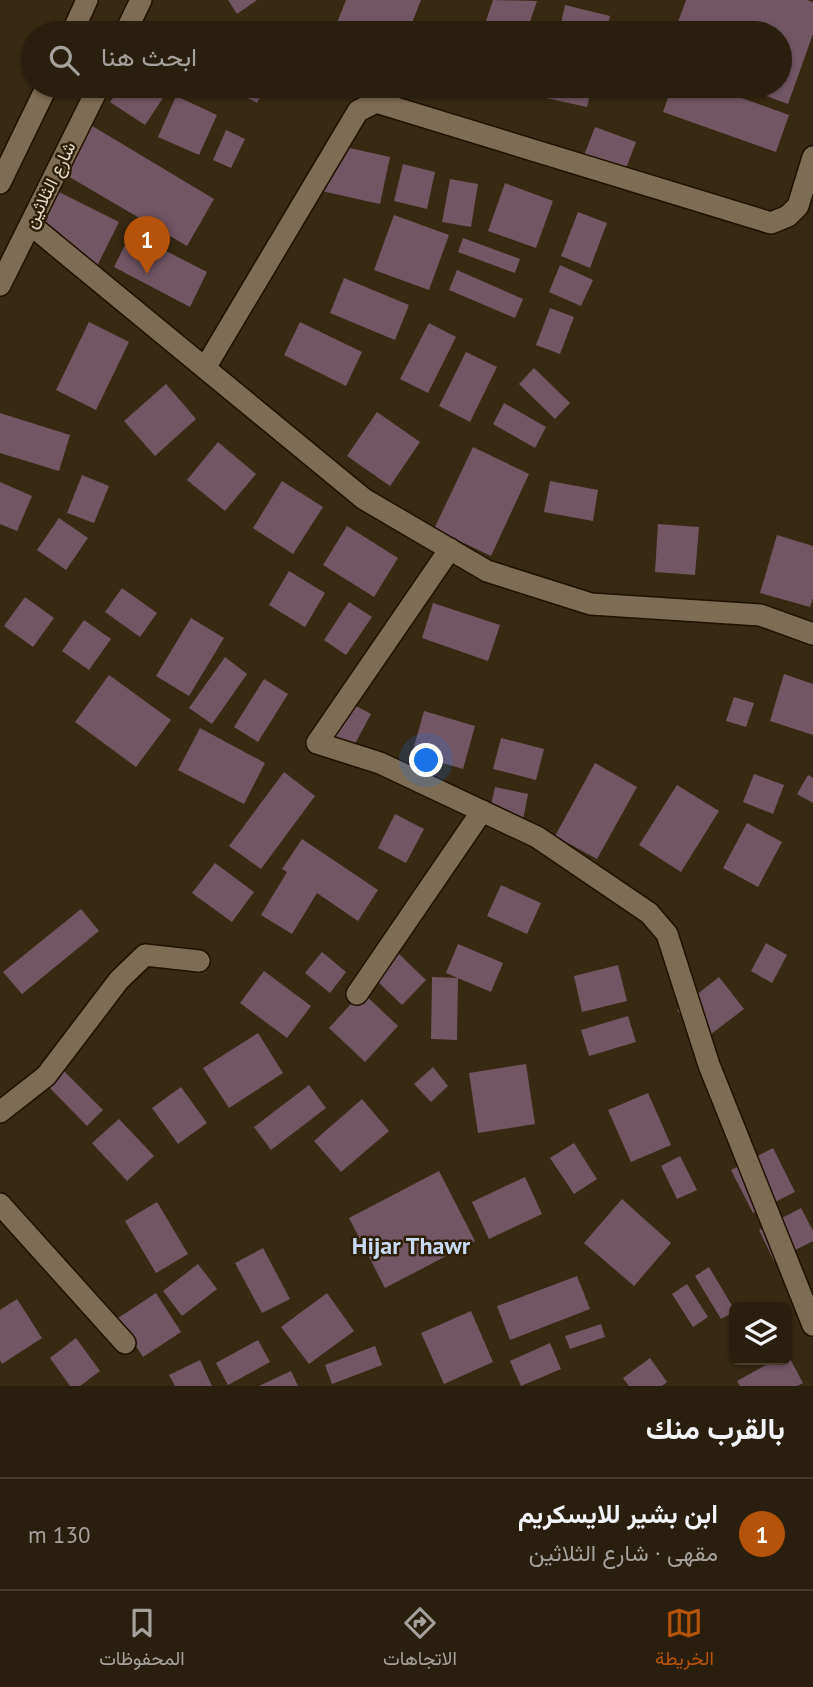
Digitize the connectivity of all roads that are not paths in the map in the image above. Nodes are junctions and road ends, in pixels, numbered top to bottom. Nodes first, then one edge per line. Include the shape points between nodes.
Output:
1 (87, 0) edge
2 (141, 0) edge
3 (77, 21) edge
4 (131, 21) edge
5 (41, 98) edge
6 (93, 98) edge
7 (813, 157) edge
8 (0, 183) edge
9 (31, 225) junction
10 (0, 285) edge
11 (205, 368) junction
12 (450, 549) junction
13 (813, 634) edge
14 (482, 811) junction
15 (199, 961) dead end
16 (356, 994) dead end
17 (0, 1112) edge
18 (0, 1204) edge
19 (813, 1325) edge
20 (125, 1343) dead end

1 - 3 street
2 - 4 street
5 - 8 street
6 - 9 street, شارع الثلاثين
7 - 11 street via 798,206 771,223 376,102 358,111
9 - 10 street, شارع الثلاثين
9 - 11 street
11 - 12 street via 364,499
12 - 13 street via 487,571 591,604 760,615
12 - 14 street via 317,743 380,763
14 - 16 street
14 - 19 street via 548,844 649,913 667,934 709,1065
15 - 17 street via 145,955 119,980 46,1076
18 - 20 street

